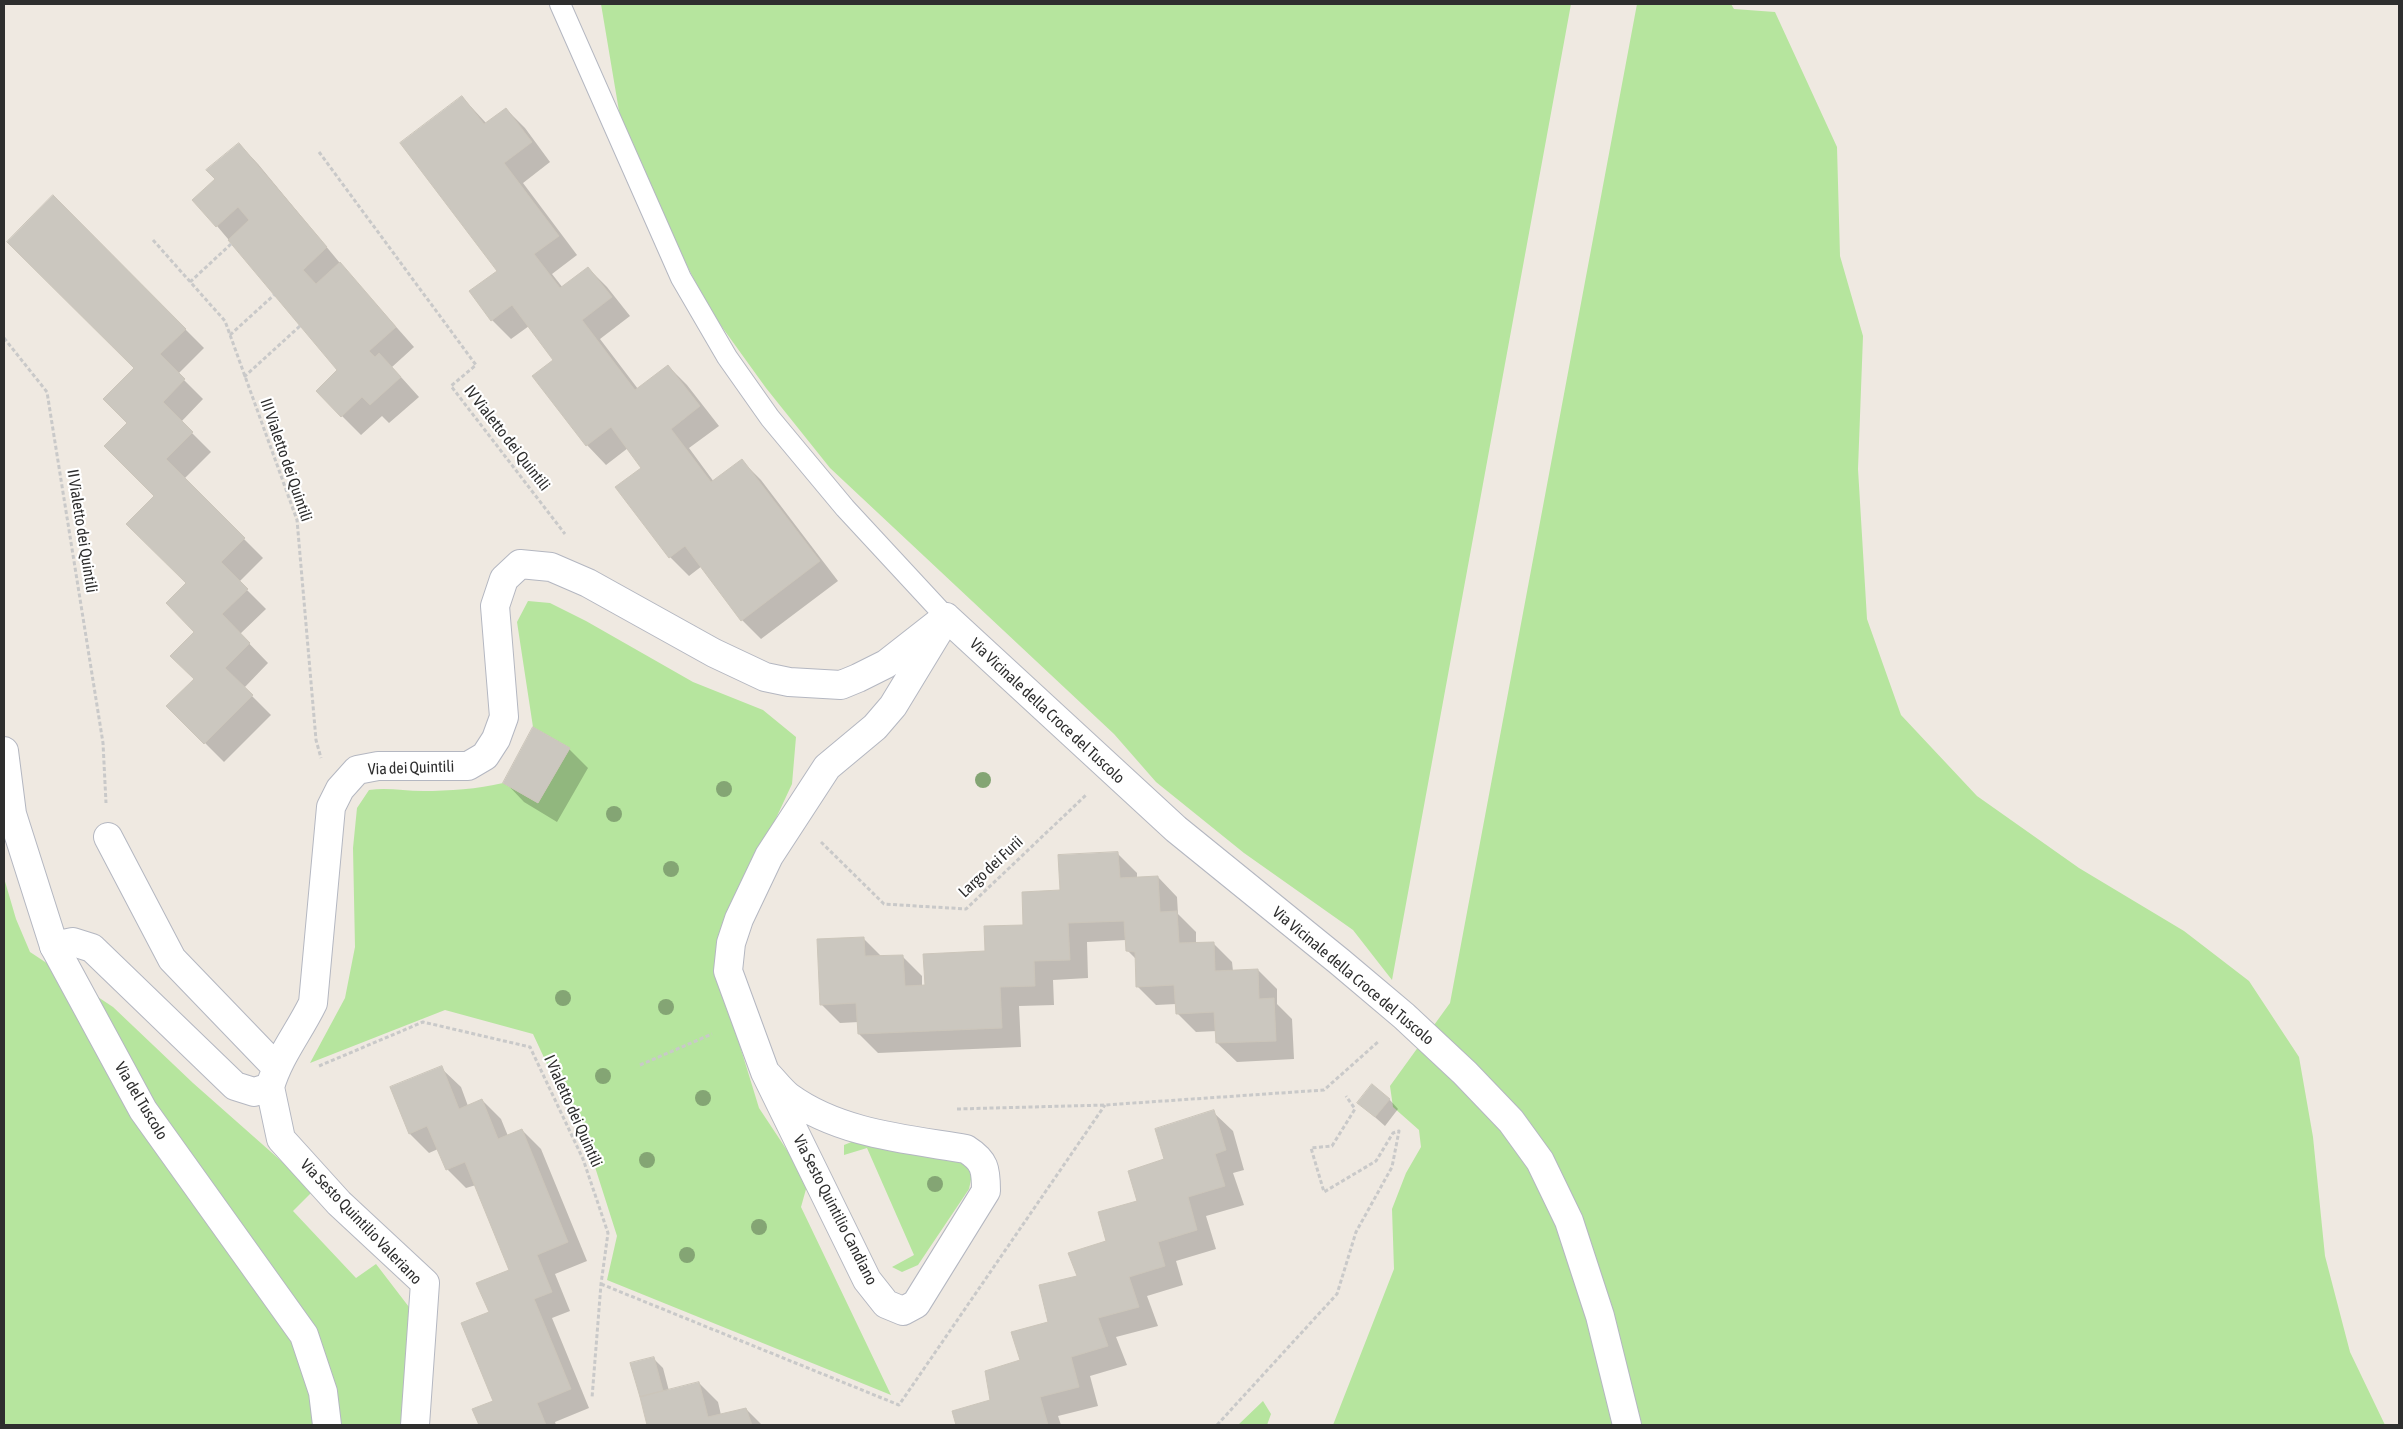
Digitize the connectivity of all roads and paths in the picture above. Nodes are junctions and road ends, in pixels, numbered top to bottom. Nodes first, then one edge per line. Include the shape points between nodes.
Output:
1 (560, 4) edge
2 (319, 152) dead end
3 (153, 240) dead end
4 (231, 244) dead end
5 (190, 282) junction
6 (274, 295) dead end
7 (300, 326) dead end
8 (230, 335) junction
9 (4, 338) edge
10 (244, 377) junction
11 (570, 540) dead end
12 (946, 617) junction
13 (4, 751) edge
14 (1091, 790) dead end
15 (331, 807) junction
16 (794, 815) junction
17 (108, 837) joint
18 (54, 946) junction
19 (1404, 1016) junction
20 (721, 1030) dead end
21 (640, 1065) dead end
22 (765, 1072) junction
23 (273, 1077) junction
24 (1346, 1096) dead end
25 (1105, 1105) junction
26 (954, 1110) dead end
27 (600, 1284) junction
28 (592, 1398) dead end
29 (327, 1425) edge
30 (415, 1425) edge
31 (1217, 1425) edge
32 (1627, 1425) edge

1 - 12 lane via 660,235 718,342 770,418 844,508
2 - 11 path, IV Vialetto dei Quintili via 476,365 451,386
3 - 5 path, III Vialetto dei Quintili
4 - 5 path
5 - 8 path, III Vialetto dei Quintili via 225,321
6 - 8 path
7 - 10 path
8 - 10 path, III Vialetto dei Quintili
9 - 17 path, II Vialetto dei Quintili via 47,392 103,742
10 - 15 path, III Vialetto dei Quintili via 297,520 316,740
12 - 15 street, Via dei Quintili via 886,664 858,678 841,685 789,682 764,676 714,653 588,583 551,567 520,564 504,580 495,606 504,717 485,756 468,766 378,766 357,770 340,789
12 - 16 street, Via Sesto Quintilio Candiano via 894,706 827,767
12 - 19 street, Via Vicinale della Croce del Tuscolo via 1176,829
13 - 18 street, Via del Tuscolo via 12,814
14 - 16 path, Largo dei Furii via 966,909 884,904
15 - 23 street, Via dei Quintili via 313,1002
16 - 22 street, Via Sesto Quintilio Candiano via 769,856 731,943 728,971
17 - 23 street via 172,959
18 - 23 street via 73,942 92,948 235,1086 254,1092
18 - 29 street, Via del Tuscolo via 143,1110 304,1334 323,1392
19 - 25 path via 1324,1090
19 - 32 street, Via Vicinale della Croce del Tuscolo via 1498,1106 1544,1168 1563,1204 1576,1239 1600,1316
20 - 21 path
22 - 22 street, Via Sesto Quintilio Candiano via 867,1280 886,1304 903,1311 916,1304 986,1191 986,1171 978,1157 966,1149 856,1129 810,1110 788,1096
23 - 27 path, I Vialetto dei Quintili via 423,1022 530,1047 584,1159 608,1233
23 - 30 street, Via Sesto Quintilio Valeriano via 281,1139 339,1203 424,1282
24 - 31 path via 1355,1109 1332,1146 1310,1148 1324,1192 1376,1161 1393,1134 1399,1131 1392,1168 1356,1232 1337,1294
25 - 26 path
25 - 27 path via 899,1405
27 - 28 path, I Vialetto dei Quintili

